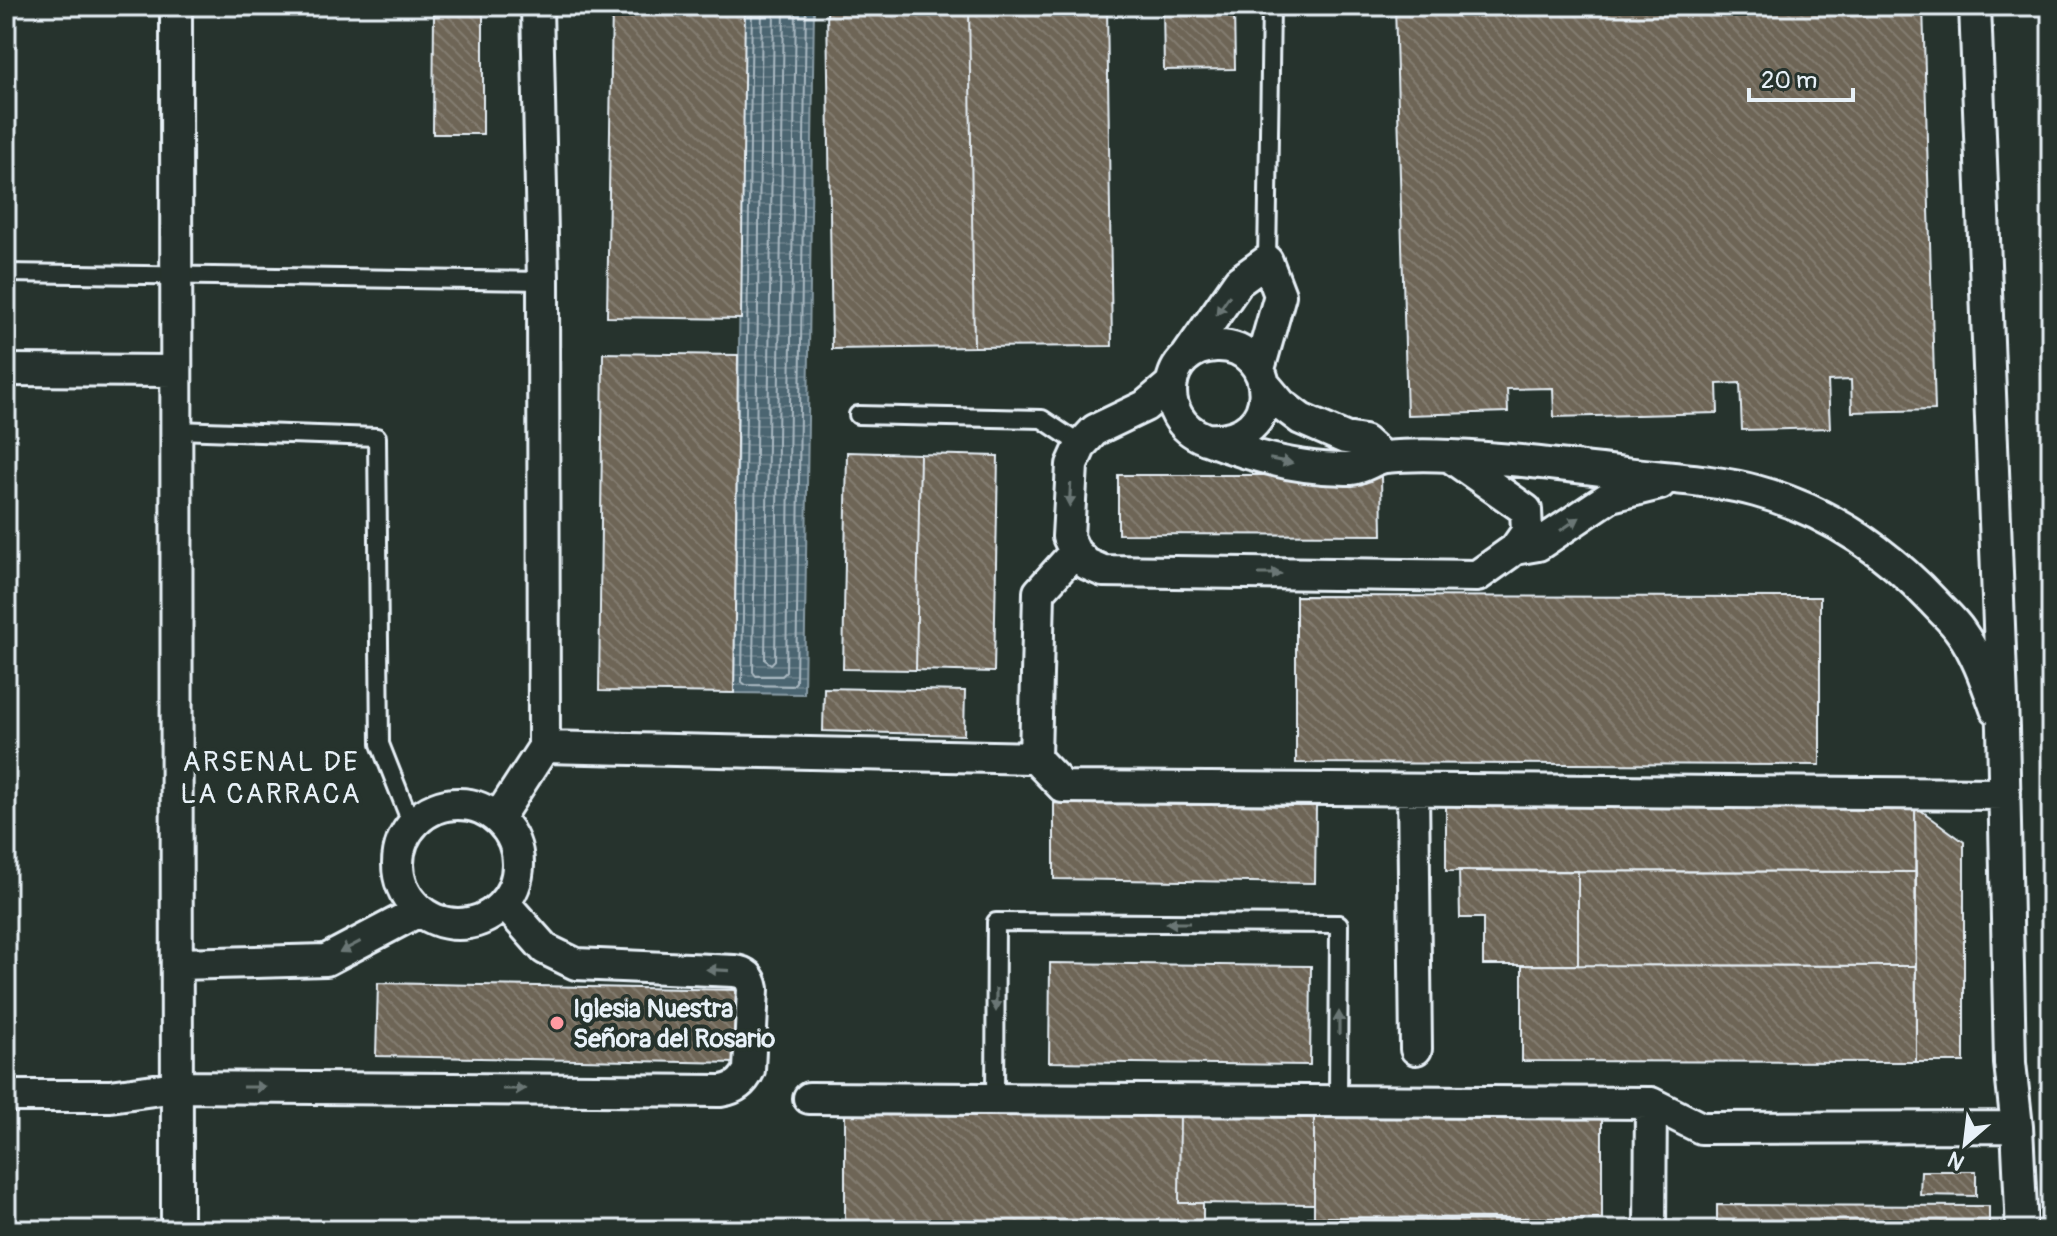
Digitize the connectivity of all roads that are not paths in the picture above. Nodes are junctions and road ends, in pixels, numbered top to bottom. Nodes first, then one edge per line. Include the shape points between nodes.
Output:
1 (176, 6) edge
2 (537, 6) edge
3 (1271, 6) edge
4 (1975, 6) edge
5 (1267, 261) junction
6 (6, 273) edge
7 (175, 276) junction
8 (543, 281) junction
9 (1186, 357) junction
10 (6, 370) edge
11 (176, 371) junction
12 (1262, 377) junction
13 (1171, 384) junction
14 (858, 415) dead end
15 (176, 430) junction
16 (1206, 439) junction
17 (1081, 445) junction
18 (1450, 456) junction
19 (1382, 457) junction
20 (1677, 479) junction
21 (1515, 549) junction
22 (1075, 552) junction
23 (2003, 728) junction
24 (544, 747) junction
25 (1035, 758) junction
26 (1413, 790) junction
27 (2005, 794) junction
28 (498, 818) junction
29 (412, 825) junction
30 (505, 904) junction
31 (419, 911) junction
32 (177, 964) junction
33 (1416, 1049) dead end
34 (176, 1087) junction
35 (6, 1096) edge
36 (809, 1098) dead end
37 (995, 1099) junction
38 (1338, 1101) junction
39 (1651, 1103) junction
40 (2017, 1127) junction
41 (177, 1230) edge
42 (1650, 1230) edge
43 (2022, 1230) edge

1 - 7 street
2 - 8 street
3 - 5 lane
4 - 23 street
5 -> 9 street via 1239,281
5 - 12 street via 1280,295
6 - 7 lane
7 - 8 lane
7 - 11 street
8 - 24 street
9 - 12 street via 1201,348 1234,348 1249,356
9 - 13 street
10 - 11 street
11 - 15 street
12 - 16 street via 1265,401 1250,428 1222,440
12 - 19 street via 1281,404 1301,419 1364,441
13 - 16 street via 1182,424
13 - 17 street via 1145,406 1095,430
14 - 17 lane via 1042,419
15 - 29 lane via 377,437 380,744
15 - 32 street
16 -> 19 street via 1312,467 1355,469
17 -> 22 street via 1072,465 1068,537
18 - 19 street
18 - 20 street
18 - 21 street via 1526,510 1527,532
21 -> 20 street via 1538,545 1611,496
20 - 23 street via 1755,491 1826,516 1870,544 1962,632
22 -> 21 street via 1087,564 1120,573 1477,576
22 - 25 street via 1039,592
23 - 27 street
24 - 25 street
24 - 28 street
25 - 26 street via 1063,787
26 - 27 street
26 - 33 street
27 - 40 street via 2010,1063
28 - 29 street via 477,806 454,804 431,810
28 - 30 street via 513,837 519,860 517,884
29 - 31 street via 400,845 397,869 404,892
30 - 31 street via 486,919 463,925 440,922
34 -> 30 street via 721,1091 745,1079 753,989 745,974 576,964 545,949
31 -> 32 street via 326,960
32 - 34 street
34 - 35 street via 110,1096
34 - 41 street
36 - 37 street
37 - 38 street
38 -> 37 lane via 1339,924 996,922
38 - 39 street
39 - 40 street via 1701,1128
39 - 42 street
40 - 43 street

